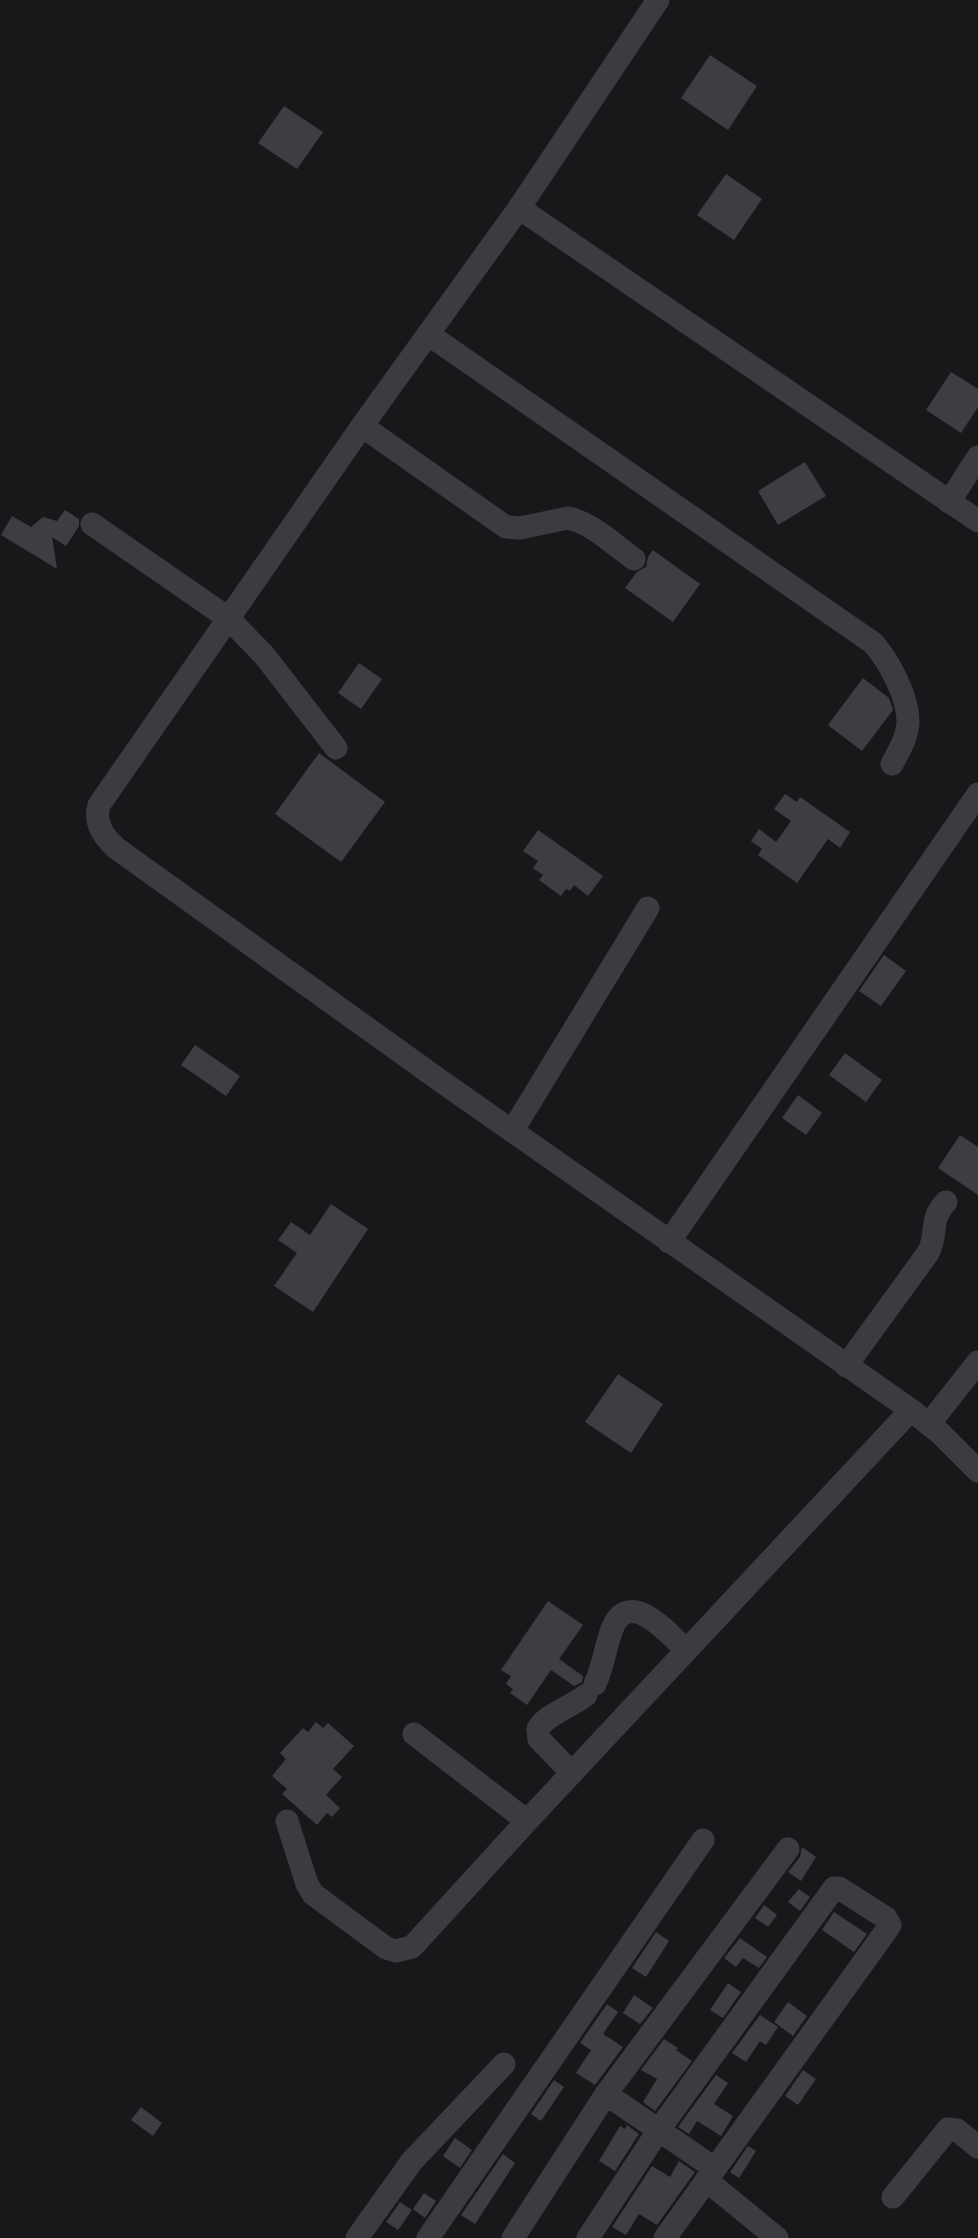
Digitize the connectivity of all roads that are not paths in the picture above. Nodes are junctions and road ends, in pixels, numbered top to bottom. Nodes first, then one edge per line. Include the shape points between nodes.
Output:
1 (657, 0) edge
2 (519, 208) junction
3 (428, 334) junction
4 (362, 426) junction
5 (978, 457) edge
6 (949, 502) junction
7 (978, 521) edge
8 (92, 524) dead end
9 (634, 559) dead end
10 (228, 618) junction
11 (336, 748) dead end
12 (892, 764) dead end
13 (978, 794) edge
14 (648, 908) dead end
15 (513, 1130) junction
16 (946, 1202) dead end
17 (669, 1241) junction
18 (978, 1362) edge
19 (846, 1366) junction
20 (920, 1417) junction
21 (978, 1471) edge
22 (686, 1650) junction
23 (414, 1734) dead end
24 (572, 1773) junction
25 (287, 1821) dead end
26 (527, 1821) junction
27 (703, 1840) dead end
28 (788, 1849) dead end
29 (504, 2064) dead end
30 (606, 2094) junction
31 (658, 2131) junction
32 (978, 2147) edge
33 (710, 2174) junction
34 (892, 2197) dead end
35 (357, 2238) edge
36 (428, 2238) edge
37 (513, 2238) edge
38 (588, 2238) edge
39 (665, 2238) edge
40 (777, 2238) edge

1 - 2 street
2 - 3 street
2 - 6 street
3 - 4 street
3 - 12 street via 873,643 891,667 908,716 905,737
4 - 9 street via 506,527 574,519
4 - 10 street
5 - 6 street
6 - 7 street
8 - 10 street
10 - 11 street via 264,655
10 - 15 street via 99,804 100,828 127,856
13 - 17 street
14 - 15 street
15 - 17 street
16 - 19 street via 935,1215 928,1253
17 - 19 street
18 - 20 street
19 - 20 street
20 - 21 street
20 - 22 street
22 - 24 street
22 - 24 street via 647,1615 626,1613 618,1618 591,1690 537,1728 542,1743
23 - 26 street
24 - 26 street
25 - 26 street via 313,1894 396,1951 412,1947
27 - 36 street
28 - 30 street
29 - 35 street via 412,2161
30 - 31 street
30 - 37 street
31 - 33 street
31 - 33 street via 834,1888 886,1918 887,1931
31 - 38 street
32 - 34 street via 957,2130 948,2129
33 - 39 street
33 - 40 street

